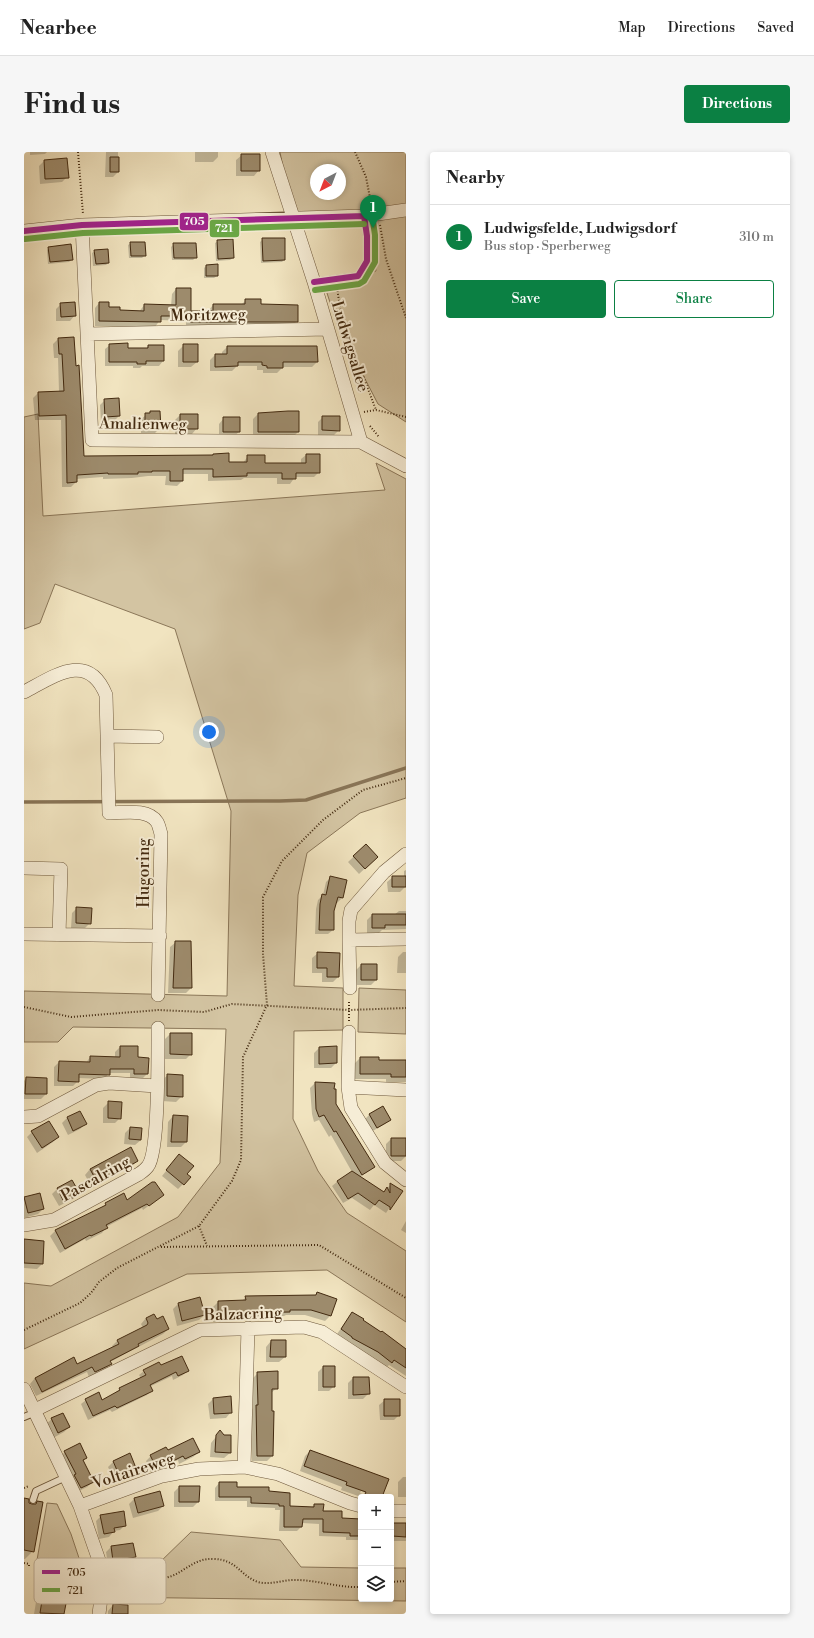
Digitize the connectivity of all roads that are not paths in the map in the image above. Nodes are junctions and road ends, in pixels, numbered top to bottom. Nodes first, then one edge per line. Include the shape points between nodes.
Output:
1 (272, 152) edge
2 (406, 210) edge
3 (372, 218) junction
4 (293, 219) junction
5 (83, 225) junction
6 (24, 231) edge
7 (314, 282) junction
8 (328, 329) junction
9 (88, 334) junction
10 (362, 442) junction
11 (406, 466) edge
12 (24, 692) edge
13 (108, 736) junction
14 (157, 736) dead end
15 (406, 854) edge
16 (24, 868) edge
17 (24, 934) edge
18 (59, 935) junction
19 (160, 936) junction
20 (406, 939) edge
21 (349, 940) junction
22 (350, 988) road end
23 (158, 995) dead end
24 (158, 1028) road end
25 (349, 1032) road end
26 (157, 1086) junction
27 (348, 1087) junction
28 (406, 1090) edge
29 (24, 1118) edge
30 (406, 1180) edge
31 (24, 1225) edge
32 (248, 1328) junction
33 (406, 1387) edge
34 (25, 1394) edge
35 (32, 1413) edge
36 (244, 1467) junction
37 (66, 1477) junction
38 (33, 1500) dead end
39 (358, 1505) edge
40 (80, 1506) junction
41 (394, 1511) edge
42 (406, 1511) edge
43 (98, 1558) edge
44 (100, 1604) edge
45 (99, 1614) edge

1 - 4 street, Ludwigsallee
2 - 3 street
3 - 4 street
3 - 7 lane via 367,236 367,261 358,276
4 - 5 street
4 - 7 street, Ludwigsallee
5 - 6 street
5 - 9 street, Amalienweg
7 - 8 street, Ludwigsallee
8 - 9 street, Moritzweg
8 - 10 street, Ludwigsallee
9 - 10 street, Amalienweg via 92,440
10 - 11 street
12 - 13 street, Hugoring via 66,671 77,669 95,676 102,684 106,695
13 - 14 street
13 - 19 street, Hugoring via 109,813 140,813 152,817 158,823 161,834
15 - 21 street via 384,872 351,910
16 - 18 street via 61,869
17 - 18 street
18 - 19 street
19 - 23 street
20 - 21 street
21 - 22 street
24 - 26 street, Pascalring
25 - 27 street
26 - 29 street via 109,1083 96,1085 38,1116
26 - 31 street, Pascalring via 154,1150 149,1166 139,1174 54,1220
27 - 28 street
27 - 30 street via 351,1108 385,1163
32 - 33 street, Balzacring via 304,1327 322,1332
32 - 35 street, Balzacring via 200,1330
32 - 36 street
34 - 35 street
35 - 37 street
36 - 39 street, Voltaireweg via 278,1474
36 - 40 street, Voltaireweg via 199,1469 162,1476
37 - 38 lane via 36,1491
37 - 40 street
40 - 43 street
41 - 42 street
44 - 45 street

